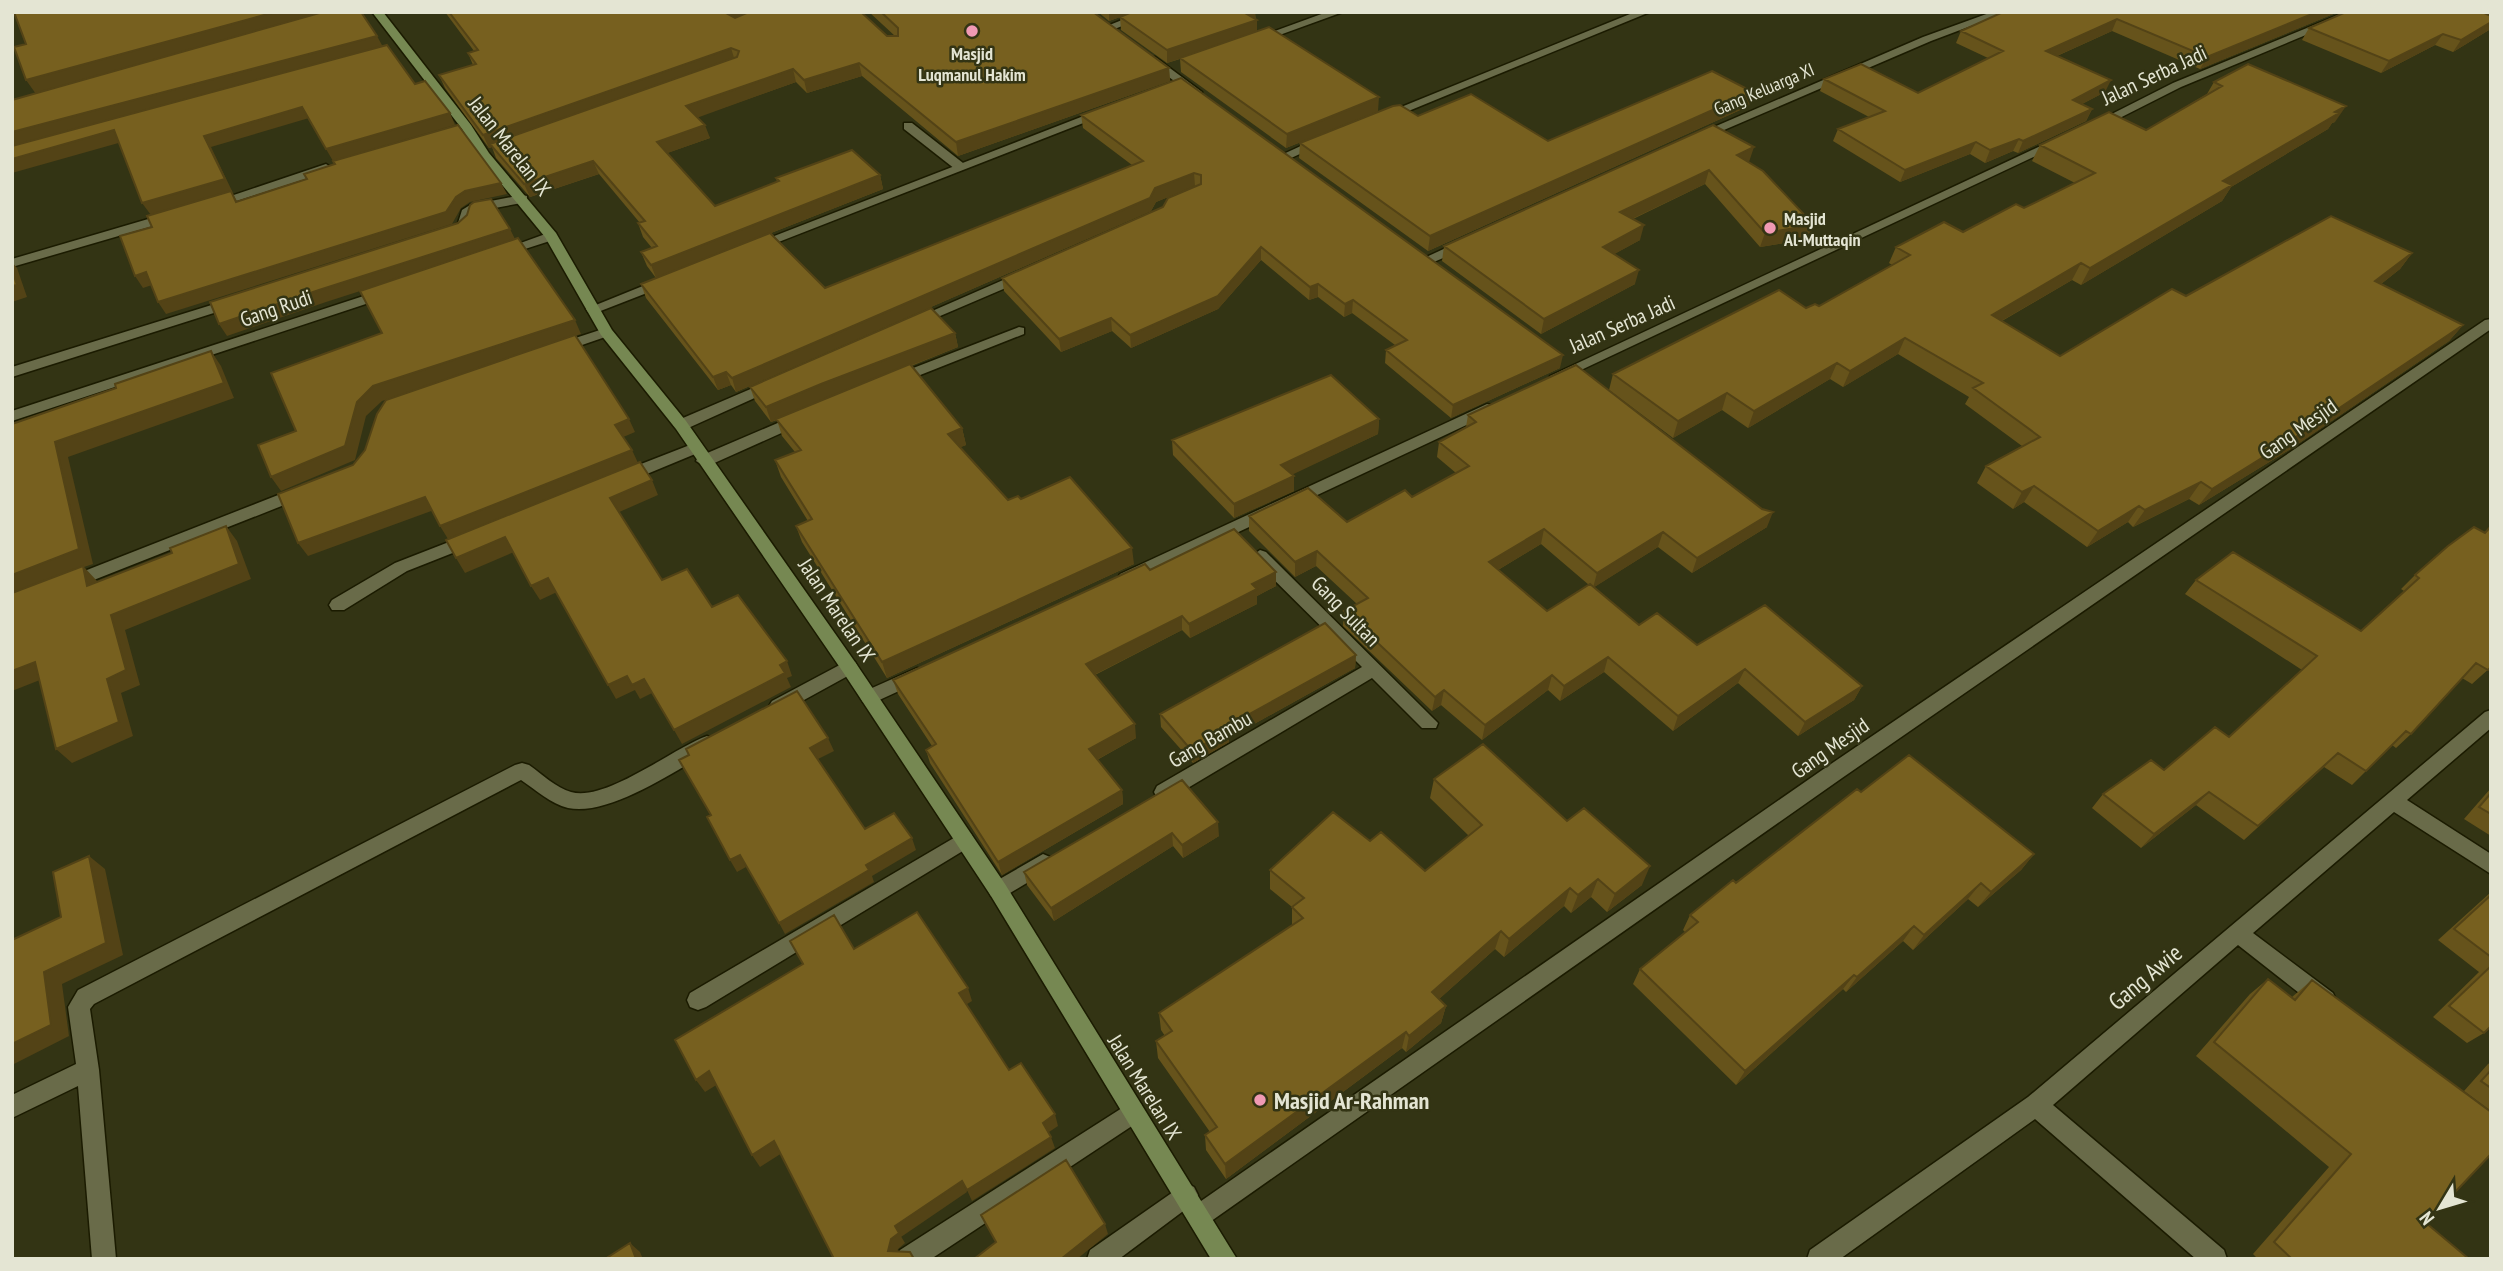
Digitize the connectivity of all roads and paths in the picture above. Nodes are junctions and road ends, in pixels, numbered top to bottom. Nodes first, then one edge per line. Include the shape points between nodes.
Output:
1 (377, 12) edge
2 (1153, 12) edge
3 (1338, 12) edge
4 (1645, 12) edge
5 (2003, 12) edge
6 (2356, 12) edge
7 (1107, 28) edge
8 (1245, 43) edge
9 (1137, 49) edge
10 (1206, 99) edge
11 (1121, 106) edge
12 (1368, 123) edge
13 (908, 126) dead end
14 (1332, 137) edge
15 (1688, 141) edge
16 (1285, 156) edge
17 (335, 165) edge
18 (959, 166) junction
19 (522, 200) junction
20 (551, 236) junction
21 (1478, 236) edge
22 (431, 238) edge
23 (736, 253) edge
24 (485, 258) edge
25 (1428, 259) edge
26 (12, 263) edge
27 (1037, 269) edge
28 (684, 274) edge
29 (406, 285) edge
30 (245, 298) edge
31 (593, 309) junction
32 (2490, 323) edge
33 (904, 327) edge
34 (1019, 331) dead end
35 (606, 332) junction
36 (542, 354) edge
37 (12, 372) edge
38 (792, 376) edge
39 (881, 385) edge
40 (1537, 386) edge
41 (1500, 403) edge
42 (818, 411) edge
43 (12, 416) edge
44 (681, 425) junction
45 (700, 455) junction
46 (606, 485) edge
47 (316, 487) edge
48 (491, 531) edge
49 (1242, 538) junction
50 (1107, 586) edge
51 (50, 590) edge
52 (338, 605) dead end
53 (849, 667) junction
54 (932, 668) edge
55 (1372, 670) junction
56 (869, 697) junction
57 (756, 718) edge
58 (2491, 718) edge
59 (1429, 723) dead end
60 (722, 736) edge
61 (2393, 801) junction
62 (1143, 805) edge
63 (964, 840) junction
64 (1058, 855) edge
65 (2491, 865) edge
66 (998, 890) junction
67 (2238, 933) junction
68 (698, 1000) dead end
69 (2337, 1010) edge
70 (88, 1070) junction
71 (2036, 1105) junction
72 (12, 1107) edge
73 (1133, 1112) junction
74 (1186, 1195) junction
75 (1199, 1216) junction
76 (104, 1259) edge
77 (909, 1259) edge
78 (1100, 1259) edge
79 (1225, 1259) edge
80 (1819, 1259) edge
81 (2216, 1259) edge

1 - 19 main road, Jalan Marelan IX via 397,48 461,130 491,153
2 - 7 street
3 - 8 street
4 - 12 street
5 - 15 street, Gang Keluarga XI via 1927,39
6 - 40 street, Jalan Serba Jadi via 2177,85
9 - 10 street via 1173,68 1178,85
11 - 18 street
13 - 18 street
14 - 16 street
17 - 26 street
18 - 23 street
19 - 20 main road, Jalan Marelan IX
19 - 22 street via 475,208 467,213 464,225
20 - 24 street
20 - 31 main road, Jalan Marelan IX
21 - 25 street
27 - 33 street
28 - 31 street
29 - 43 street, Gang Rudi
30 - 37 street
31 - 35 main road, Jalan Marelan IX
32 - 75 street, Gang Mesjid
34 - 39 street
35 - 36 street
35 - 44 main road, Jalan Marelan IX
38 - 44 street
41 - 49 street
42 - 45 street
44 - 45 main road, Jalan Marelan IX
45 - 46 street
45 - 53 main road, Jalan Marelan IX
47 - 51 street
48 - 52 street via 401,567
49 - 50 street
49 - 55 street, Gang Sultan
53 - 56 main road, Jalan Marelan IX
53 - 57 street
54 - 56 street
55 - 59 street, Gang Sultan
55 - 62 street, Gang Bambu
56 - 63 main road, Jalan Marelan IX
58 - 61 street, Gang Awie
60 - 70 street via 605,796 584,801 570,800 523,771 86,998 79,1007
61 - 65 street
61 - 67 street, Gang Awie
63 - 66 main road, Jalan Marelan IX
63 - 68 street
64 - 66 street
66 - 73 main road, Jalan Marelan IX
67 - 69 street
67 - 71 street, Gang Awie
70 - 72 street
70 - 76 street
71 - 80 street, Gang Awie
71 - 81 street
73 - 74 main road, Jalan Marelan IX
73 - 77 street
74 - 75 main road, Jalan Marelan IX
74 - 78 street
75 - 79 main road, Jalan Marelan IX

